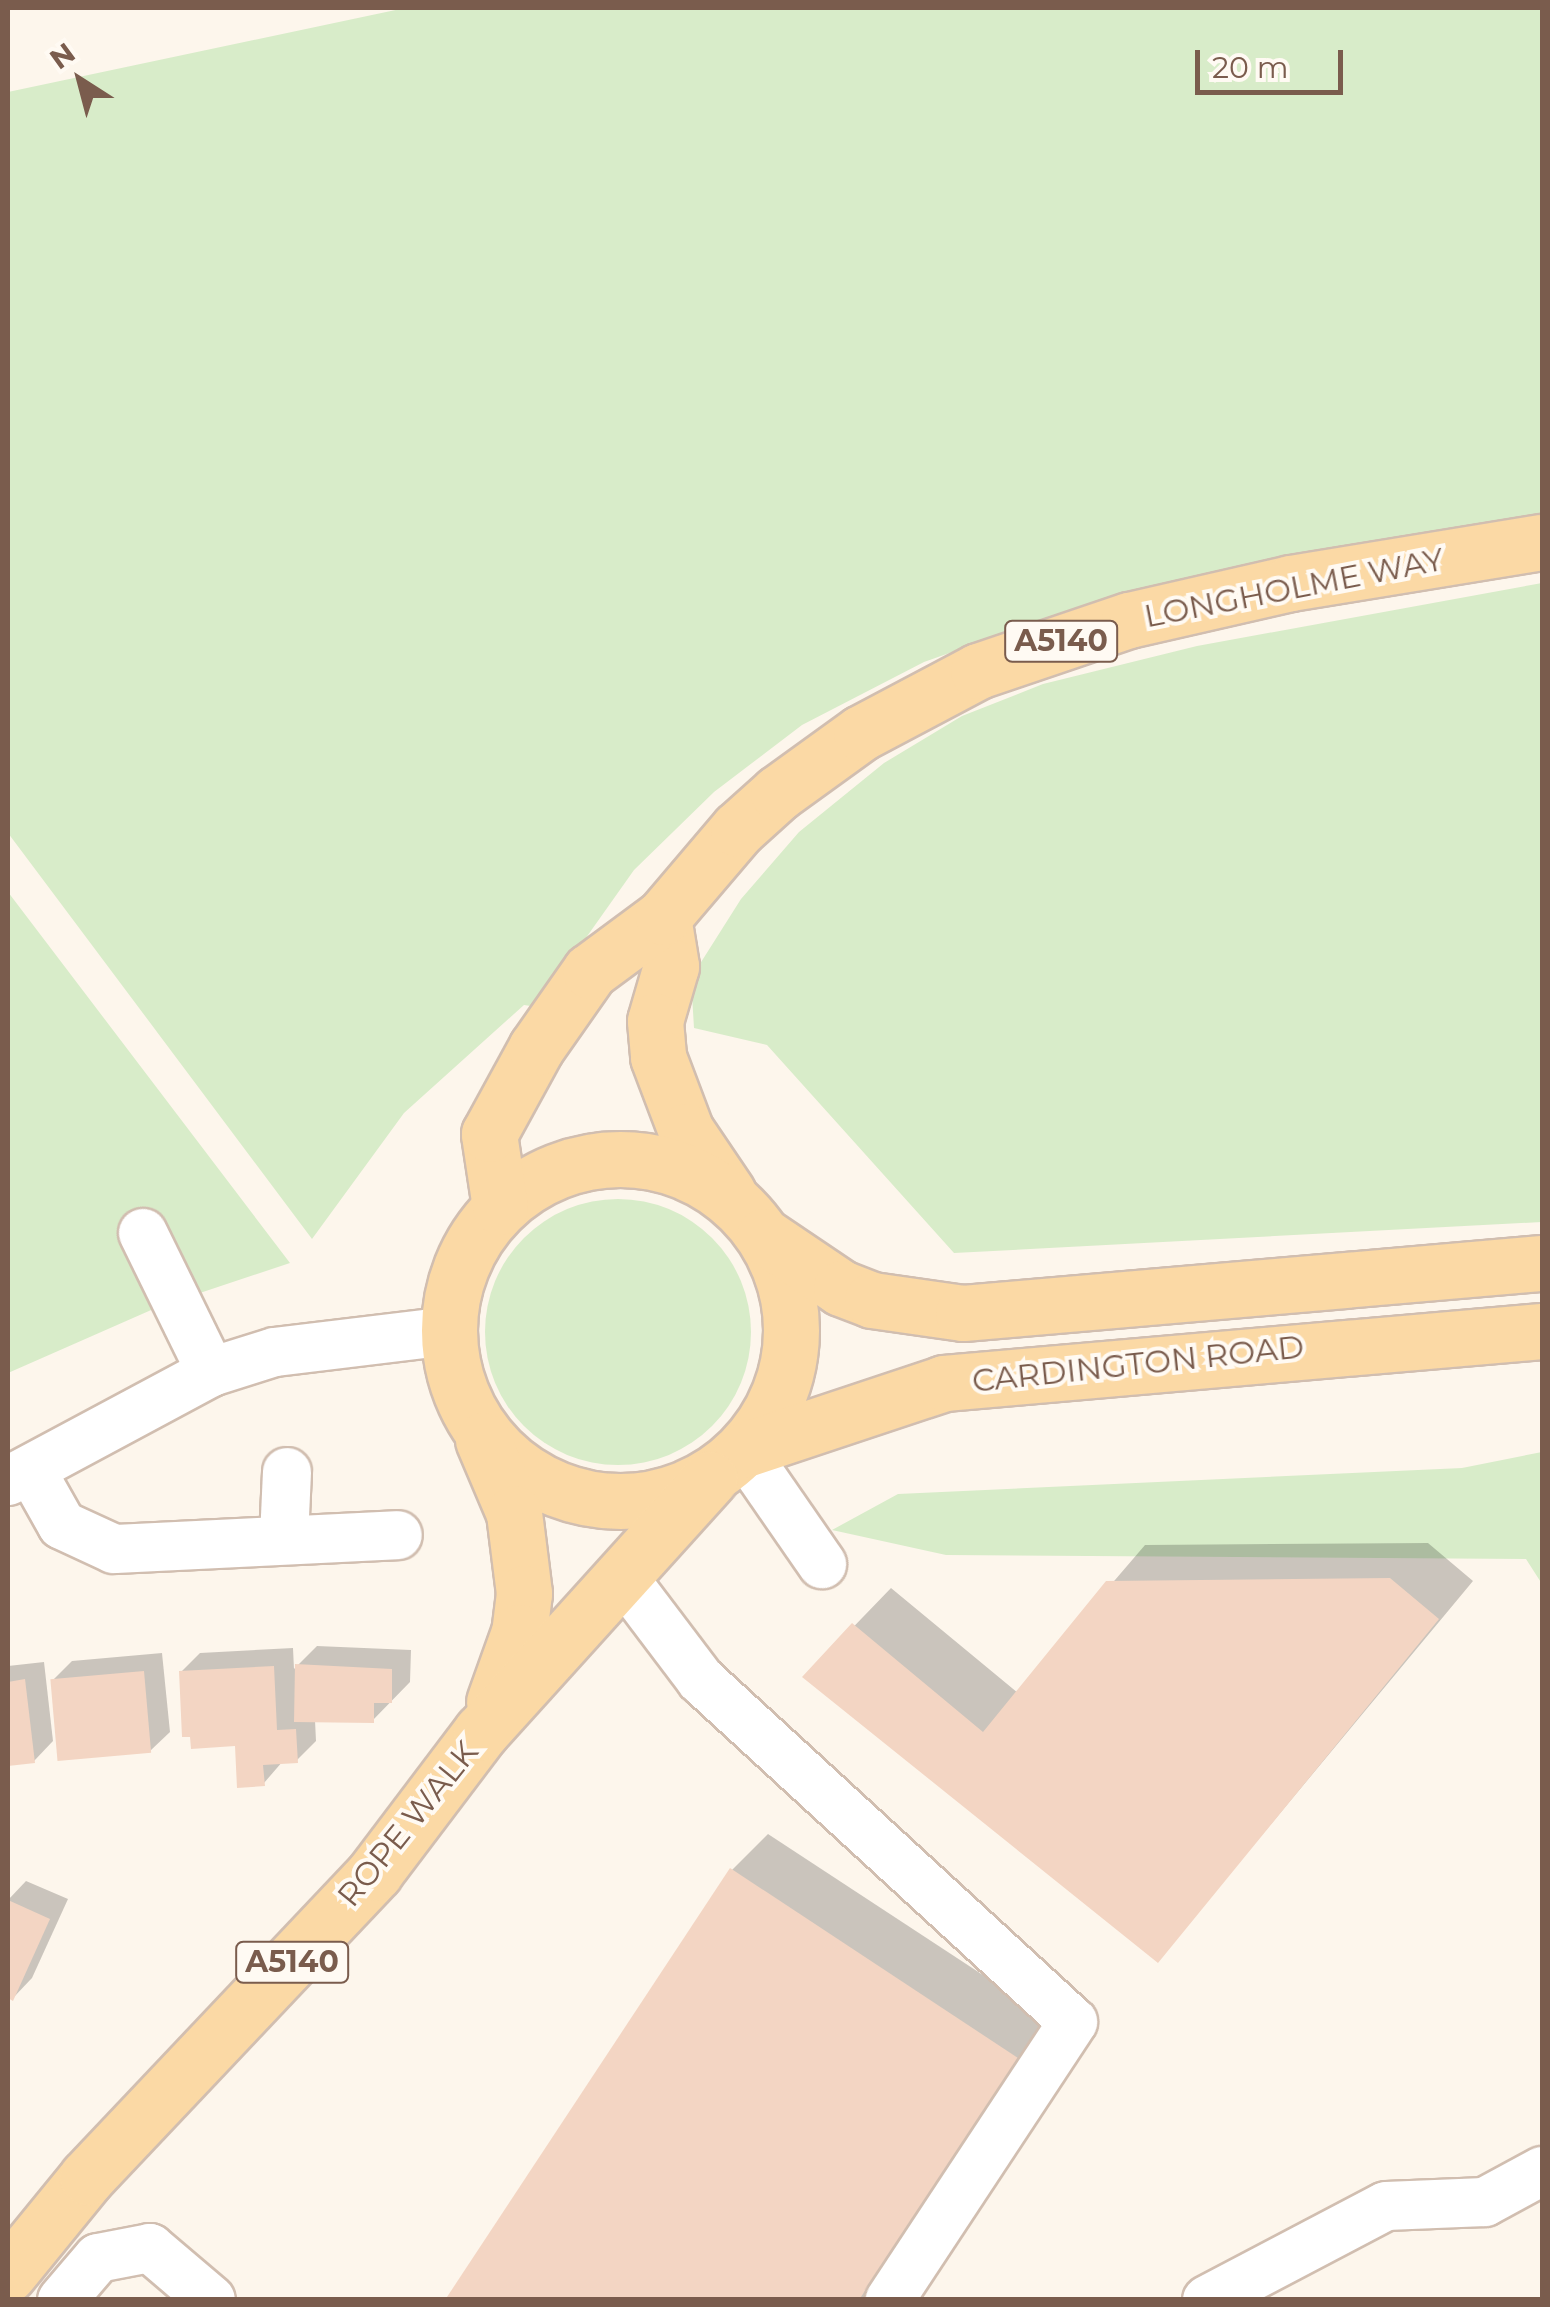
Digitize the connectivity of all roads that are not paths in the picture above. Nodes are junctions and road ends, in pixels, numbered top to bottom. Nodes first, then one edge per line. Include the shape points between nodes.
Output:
1 (1542, 542) edge
2 (663, 917) junction
3 (500, 1207) junction
4 (748, 1218) junction
5 (143, 1233) dead end
6 (1542, 1263) edge
7 (448, 1331) junction
8 (1542, 1331) edge
9 (210, 1372) junction
10 (479, 1430) junction
11 (730, 1462) junction
12 (287, 1472) dead end
13 (19, 1475) edge
14 (398, 1535) dead end
15 (284, 1538) junction
16 (822, 1564) dead end
17 (623, 1577) junction
18 (481, 1732) junction
19 (1542, 2171) edge
20 (87, 2178) junction
21 (8, 2230) edge
22 (8, 2274) edge
23 (62, 2300) edge
24 (212, 2300) edge
25 (890, 2300) edge
26 (1208, 2300) edge

1 - 2 main road, LONGHOLME WAY / A5140 via 1198,603 978,671 818,762 738,829
2 - 3 main road, LONGHOLME WAY / A5140 via 590,971 536,1048 490,1134
2 - 4 main road via 671,966 655,1021 658,1057 686,1131
3 - 4 main road via 554,1171 596,1160 644,1160 691,1174
3 - 7 main road via 456,1278
4 - 6 main road, CARDINGTON ROAD via 841,1288 872,1300 963,1312
4 - 11 main road via 786,1284 792,1329 770,1414
5 - 9 street
7 - 9 street via 276,1352
7 - 10 main road via 456,1383
8 - 11 main road, CARDINGTON ROAD via 944,1383
9 - 13 street
10 - 11 main road via 516,1468 563,1492 616,1503 668,1496
10 - 18 main road, ROPE WALK / A5140 via 514,1513 524,1592 519,1632
11 - 16 street
11 - 17 main road, ROPE WALK / A5140
12 - 15 street
13 - 15 street via 62,1525 114,1549
14 - 15 street
17 - 18 main road, ROPE WALK / A5140
17 - 25 street via 701,1680 1073,2022
18 - 20 main road, ROPE WALK / A5140 via 375,1872
19 - 26 street via 1485,2202 1386,2206
20 - 21 main road, ROPE WALK / A5140
20 - 22 main road, ROPE WALK / A5140
23 - 24 street via 98,2258 150,2248

